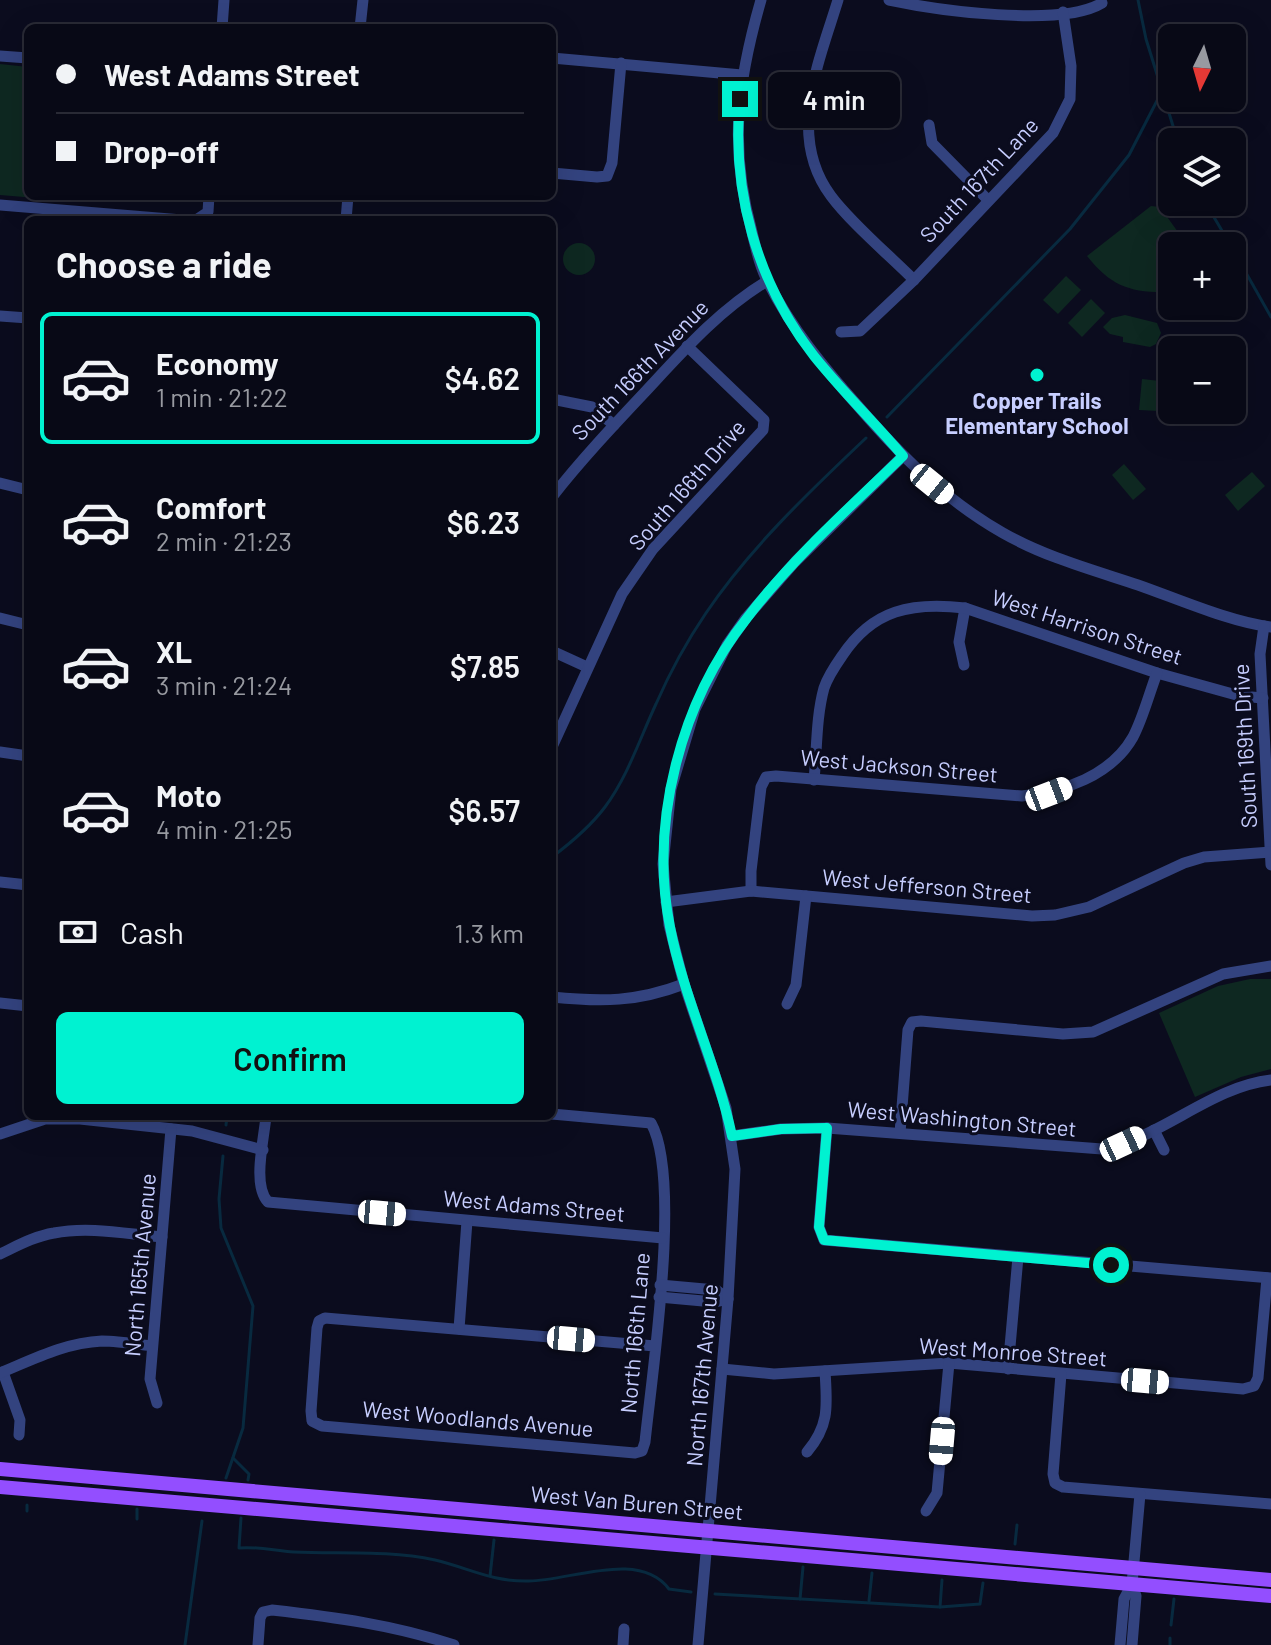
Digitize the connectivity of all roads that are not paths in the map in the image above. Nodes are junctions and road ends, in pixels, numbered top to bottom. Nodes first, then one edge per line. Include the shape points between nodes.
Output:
1 (224, 0) edge
2 (363, 0) edge
3 (761, 0) edge
4 (838, 0) edge
5 (889, 0) edge
6 (1101, 1) edge
7 (1063, 12) junction
8 (222, 24) edge
9 (360, 24) edge
10 (0, 56) edge
11 (24, 58) edge
12 (556, 58) edge
13 (621, 63) junction
14 (742, 75) junction
15 (929, 125) dead end
16 (556, 173) edge
17 (988, 200) junction
18 (0, 205) edge
19 (133, 216) edge
20 (914, 280) junction
21 (767, 281) junction
22 (0, 316) edge
23 (24, 318) edge
24 (841, 332) dead end
25 (687, 346) junction
26 (556, 400) edge
27 (614, 425) junction
28 (903, 456) junction
29 (0, 483) edge
30 (24, 489) edge
31 (556, 492) edge
32 (965, 608) junction
33 (0, 618) edge
34 (24, 624) edge
35 (1268, 626) edge
36 (556, 653) edge
37 (964, 665) dead end
38 (587, 667) junction
39 (1157, 673) junction
40 (1263, 698) junction
41 (556, 738) edge
42 (0, 752) edge
43 (24, 755) edge
44 (814, 780) junction
45 (1271, 852) edge
46 (1271, 865) edge
47 (0, 882) edge
48 (24, 885) edge
49 (751, 891) junction
50 (806, 896) junction
51 (666, 902) junction
52 (1271, 966) edge
53 (684, 984) junction
54 (556, 997) edge
55 (0, 1003) edge
56 (787, 1004) dead end
57 (24, 1006) edge
58 (1271, 1080) edge
59 (556, 1114) edge
60 (42, 1120) edge
61 (97, 1120) edge
62 (266, 1120) edge
63 (827, 1128) junction
64 (171, 1129) junction
65 (1154, 1130) junction
66 (900, 1133) junction
67 (0, 1134) edge
68 (732, 1136) junction
69 (263, 1150) junction
70 (1164, 1150) dead end
71 (467, 1221) junction
72 (162, 1237) junction
73 (663, 1238) junction
74 (0, 1254) edge
75 (1018, 1257) junction
76 (1269, 1278) edge
77 (660, 1291) junction
78 (728, 1299) junction
79 (459, 1329) junction
80 (152, 1346) junction
81 (655, 1346) junction
82 (949, 1363) junction
83 (722, 1369) junction
84 (1008, 1369) junction
85 (825, 1371) junction
86 (2, 1373) edge
87 (1061, 1374) junction
88 (157, 1403) dead end
89 (19, 1435) dead end
90 (642, 1451) joint
91 (807, 1452) dead end
92 (0, 1469) edge
93 (0, 1487) edge
94 (245, 1491) junction
95 (1140, 1494) junction
96 (160, 1501) junction
97 (1271, 1504) edge
98 (926, 1511) dead end
99 (708, 1539) junction
100 (1134, 1568) junction
101 (1271, 1580) edge
102 (1132, 1584) junction
103 (1271, 1596) edge
104 (624, 1629) dead end
105 (258, 1645) edge
106 (454, 1645) edge
107 (623, 1645) edge
108 (698, 1645) edge
109 (1120, 1645) edge
110 (1132, 1645) edge

1 - 8 street
2 - 9 street
3 - 14 street
4 - 20 street via 810,92 814,160 832,197
5 - 7 street via 944,11
6 - 7 street via 1088,11
7 - 17 street, South 167th Lane via 1070,99 1053,133
10 - 11 street
12 - 13 street
13 - 14 street
13 - 16 street via 607,176
14 - 21 street via 737,134 742,188
15 - 17 street via 932,143
17 - 20 street, South 167th Lane
18 - 19 street
20 - 24 street, South 167th Lane via 860,331
21 - 25 street, South 166th Avenue via 732,304
21 - 28 street via 813,355
22 - 23 street
25 - 27 street, South 166th Avenue
25 - 38 street, South 166th Drive via 764,420 763,430 653,549 622,594
26 - 27 street via 592,407
27 - 31 street, South 166th Avenue
28 - 35 street via 954,502 1034,548
28 - 51 street, North 167th Avenue via 795,562 727,645 695,709 675,769 665,832
29 - 30 street
32 - 37 street via 959,642
32 - 39 street, West Harrison Street
32 - 44 street, West Harrison Street via 933,604 899,610 860,632 827,678
33 - 34 street
35 - 40 street, South 169th Drive via 1260,654
36 - 38 street
38 - 41 street, South 166th Drive
39 - 40 street, West Harrison Street
39 - 44 street, West Jackson Street via 1132,738 1118,755 1090,779 1049,794
40 - 45 street, South 169th Drive
42 - 43 street
44 - 49 street, West Jackson Street via 766,777
45 - 46 street, South 169th Drive
45 - 50 street, West Jefferson Street via 1204,857 1089,907 1055,915
47 - 48 street
49 - 50 street, West Jefferson Street
49 - 51 street, West Jefferson Street
50 - 56 street via 796,985
51 - 53 street, North 167th Avenue
52 - 66 street via 1223,974 1093,1032 912,1022
53 - 54 street via 632,1000
53 - 68 street, North 167th Avenue
55 - 57 street
58 - 65 street, West Washington Street via 1235,1090
59 - 73 street, North 166th Lane via 651,1123 658,1135 665,1200
60 - 67 street
61 - 64 street
62 - 69 street
63 - 66 street, West Washington Street
63 - 68 street, West Washington Street
63 - 75 street via 819,1227 824,1240
64 - 69 street
64 - 72 street, North 165th Avenue
65 - 66 street, West Washington Street via 1123,1144 1089,1149
65 - 70 street
68 - 78 street, North 167th Avenue via 735,1209
69 - 71 street, West Adams Street via 259,1182 268,1202
71 - 73 street, West Adams Street
71 - 79 street
72 - 74 street via 68,1230
72 - 80 street, North 165th Avenue
73 - 77 street, North 166th Lane
75 - 76 street
75 - 84 street
76 - 87 street, West Monroe Street via 1254,1386
77 - 78 street via 716,1290
77 - 81 street, North 166th Lane
78 - 83 street, North 167th Avenue
79 - 81 street
79 - 90 street, West Woodlands Avenue via 319,1321 312,1421 322,1426
80 - 86 street via 81,1343
80 - 88 street, North 165th Avenue via 150,1379
81 - 90 street, North 166th Lane
82 - 84 street, West Monroe Street
82 - 85 street, West Monroe Street
82 - 98 street via 937,1493
83 - 85 street, West Monroe Street via 760,1374
83 - 99 street, North 167th Avenue
84 - 87 street, West Monroe Street
85 - 91 street via 826,1423
86 - 89 street via 20,1420
87 - 95 street via 1055,1483
92 - 94 main road, West Van Buren Street
93 - 96 main road, West Van Buren Street
94 - 96 main road via 174,1492
94 - 99 main road, West Van Buren Street
95 - 97 street
95 - 100 street
96 - 99 main road, West Van Buren Street
99 - 100 main road, West Van Buren Street
99 - 102 main road, West Van Buren Street
99 - 108 street, North 167th Avenue
100 - 101 main road, West Van Buren Street
100 - 102 street
102 - 103 main road, West Van Buren Street
102 - 109 street via 1124,1599
102 - 110 street
104 - 107 street
105 - 106 street via 263,1612 272,1610 349,1618

